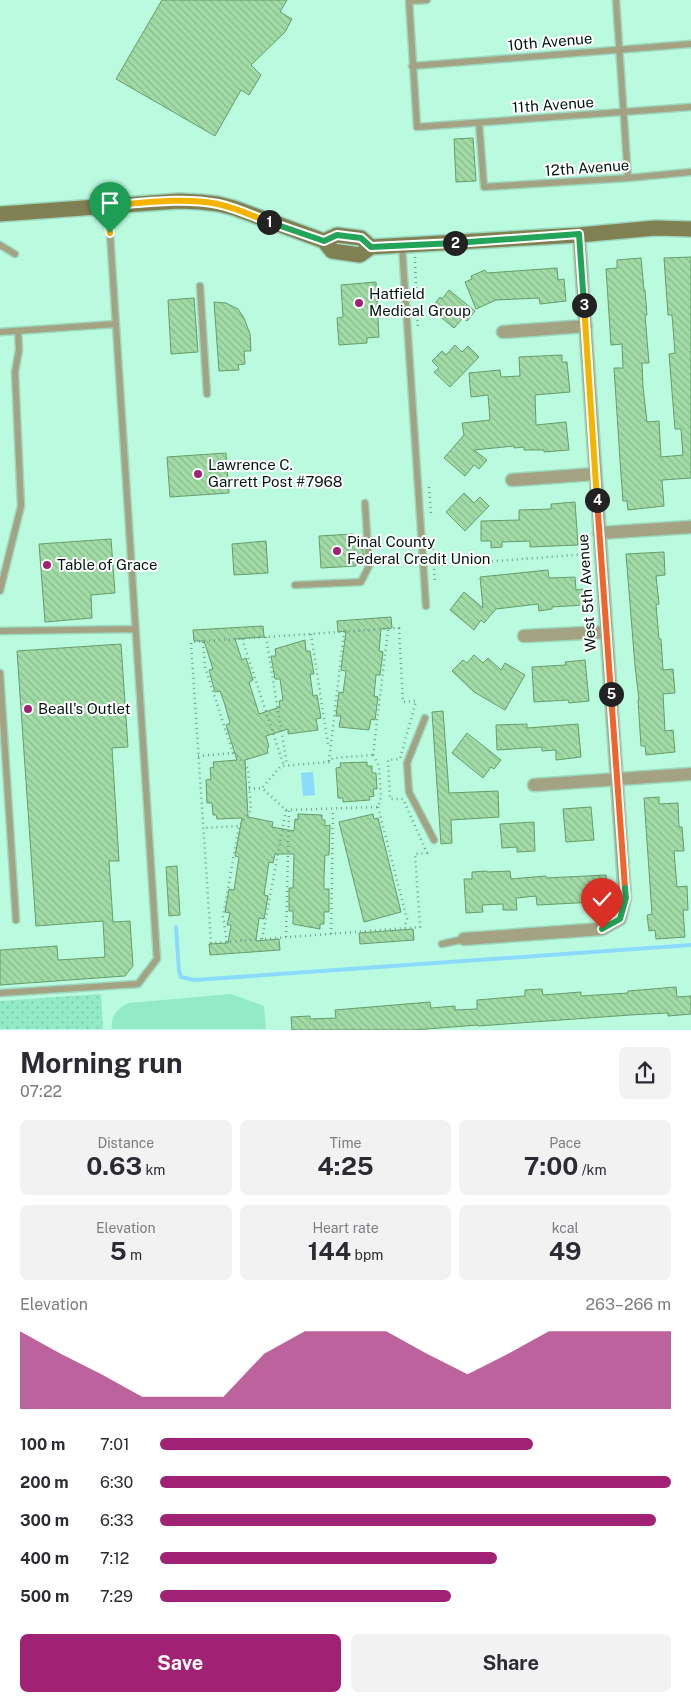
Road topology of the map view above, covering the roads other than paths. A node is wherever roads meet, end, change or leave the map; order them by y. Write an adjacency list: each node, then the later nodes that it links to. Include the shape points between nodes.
1 (427, 0): 3 (lane)
2 (616, 0): 5 (lane)
3 (409, 1): 6 (lane)
4 (691, 44): 5 (lane, 10th Avenue)
5 (619, 50): 6 (lane, 10th Avenue); 8 (lane)
6 (412, 66): 9 (lane, 11th Avenue, via 417,127)
7 (691, 108): 8 (lane, 11th Avenue)
8 (624, 113): 9 (lane, 11th Avenue); 11 (lane)
9 (479, 123): 11 (lane, 12th Avenue, via 484,187)
10 (691, 172): 11 (lane, 12th Avenue)
11 (628, 178)
12 (106, 206): 13 (street); 17 (street, via 179,201 218,204 324,241 332,251 360,254 371,247); 20 (lane)
13 (0, 214)
14 (691, 229): 15 (street, via 655,228)
15 (579, 234): 17 (street); 21 (street, West 5th Avenue)
16 (0, 246): 18 (lane)
17 (402, 246): 33 (lane)
18 (15, 254)
19 (200, 286): 25 (lane)
20 (116, 324): 22 (lane); 34 (lane)
21 (586, 326): 24 (street); 26 (street, West 5th Avenue)
22 (18, 330): 23 (lane); 32 (lane, via 15,372 21,506)
23 (0, 332)
24 (502, 332)
25 (206, 394)
26 (595, 474): 27 (street); 30 (street, West 5th Avenue)
27 (512, 480)
28 (364, 503): 31 (lane, via 369,566 360,582)
29 (691, 527): 30 (street)
30 (599, 534): 36 (street, West 5th Avenue)
31 (295, 585)
32 (0, 590)
33 (426, 606)
34 (136, 629): 35 (lane); 47 (lane, via 157,959 138,984)
35 (0, 631)
36 (606, 632): 37 (street); 41 (street, West 5th Avenue)
37 (524, 636)
38 (0, 673): 44 (lane)
39 (425, 718): 43 (lane, via 407,763 408,783 409,792)
40 (691, 774): 41 (street)
41 (617, 779): 42 (street); 45 (street, West 5th Avenue, via 626,898 620,919 602,929)
42 (534, 785)
43 (434, 840)
44 (16, 920)
45 (464, 939): 46 (lane)
46 (442, 944)
47 (0, 993)

